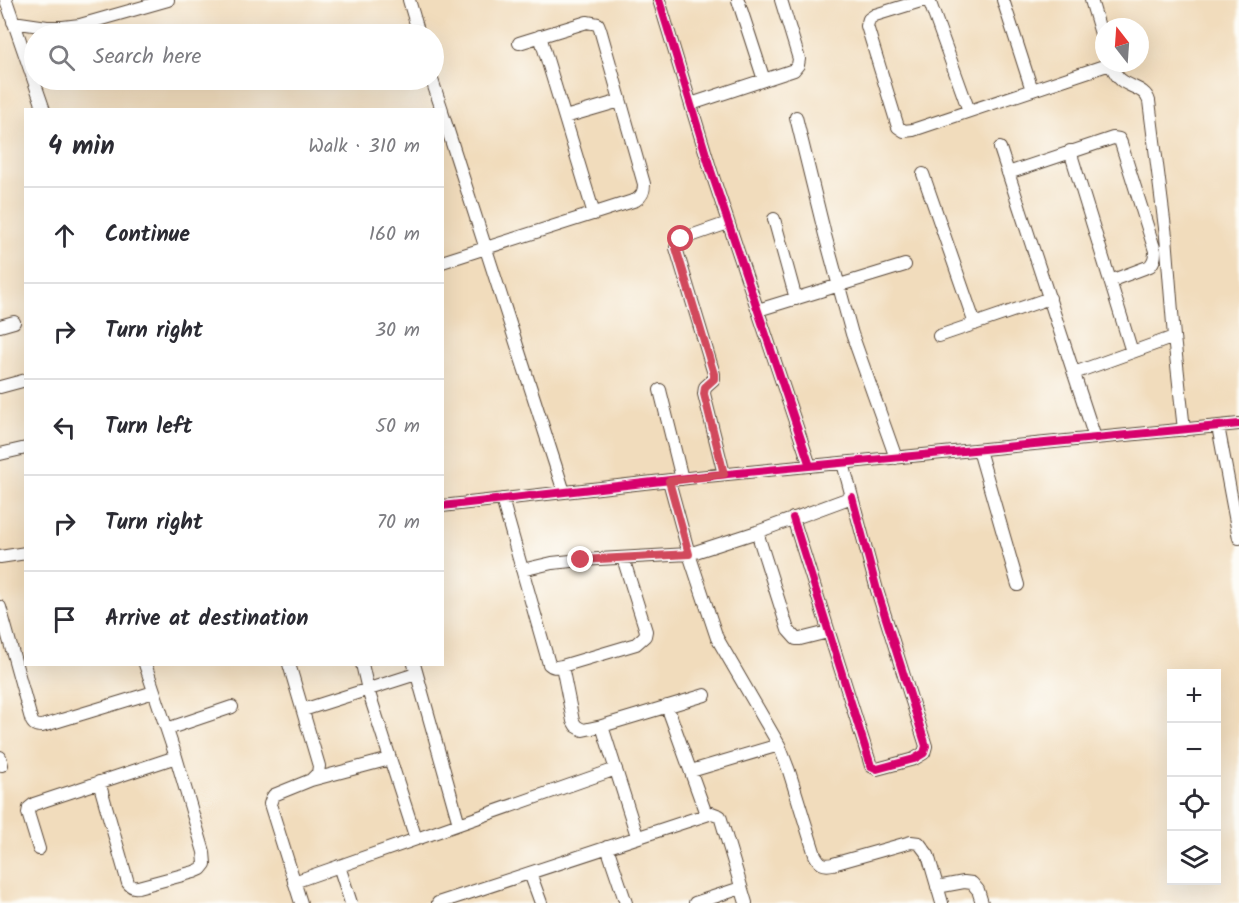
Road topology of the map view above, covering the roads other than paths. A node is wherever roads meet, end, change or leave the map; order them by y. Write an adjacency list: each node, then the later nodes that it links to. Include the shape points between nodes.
1 (6, 0): 12 (street)
2 (168, 0): 14 (street)
3 (409, 0): 15 (street)
4 (738, 0): 21 (street)
5 (781, 0): 21 (street, via 798,65)
6 (924, 0): 29 (street, via 875,15 867,26 898,127 913,130)
7 (929, 0): 29 (street)
8 (1003, 0): 24 (street)
9 (1091, 0): 11 (street)
10 (664, 1): 26 (street)
11 (1096, 18)
12 (13, 22): 13 (street); 18 (street)
13 (26, 24)
14 (79, 24)
15 (416, 24)
16 (540, 36): 17 (street); 25 (street, via 587,22 598,24); 31 (street)
17 (519, 43)
18 (24, 53)
19 (1095, 68): 24 (street)
20 (1114, 72): 52 (street, via 1122,81 1143,91 1149,101)
21 (764, 80): 26 (street)
22 (37, 90): 27 (street)
23 (435, 90): 28 (street)
24 (1032, 90): 29 (street)
25 (620, 101): 31 (street); 37 (street, via 644,191 636,200)
26 (691, 104): 39 (street)
27 (43, 108)
28 (441, 108)
29 (969, 111)
30 (444, 117): 40 (street)
31 (565, 117): 37 (street)
32 (796, 117): 44 (street)
33 (1000, 148): 35 (street)
34 (1070, 151): 35 (street); 43 (street); 43 (street, via 1119,139 1151,240 1155,257 1150,266)
35 (1008, 173): 46 (street)
36 (923, 174): 49 (street)
37 (594, 213): 40 (street)
38 (774, 219): 45 (street)
39 (728, 223): 47 (street); 68 (street, via 681,239 676,248 714,374 704,394)
40 (486, 249): 41 (street); 71 (street)
41 (444, 261)
42 (905, 265): 44 (street)
43 (1110, 281): 53 (street)
44 (839, 286): 45 (street); 65 (street)
45 (796, 298): 47 (street)
46 (1050, 298): 49 (street); 54 (street)
47 (758, 310): 67 (street)
48 (14, 322): 50 (street)
49 (975, 324): 51 (street)
50 (0, 326)
51 (939, 336)
52 (1174, 336): 53 (street); 60 (street)
53 (1132, 352): 54 (street)
54 (1074, 373): 61 (street)
55 (24, 381): 56 (street)
56 (0, 387)
57 (660, 390): 69 (street)
58 (1239, 424): 59 (street)
59 (1218, 426): 60 (street); 77 (street)
60 (1184, 430): 61 (street)
61 (1095, 438): 63 (street)
62 (24, 448): 64 (street)
63 (979, 450): 65 (street); 83 (street)
64 (0, 454)
65 (896, 458): 66 (street)
66 (843, 463): 67 (street); 72 (street)
67 (810, 466): 68 (street)
68 (724, 474): 69 (street)
69 (682, 479): 70 (street)
70 (669, 481): 71 (street); 79 (street)
71 (564, 492): 73 (street)
72 (852, 497): 75 (street); 85 (street, via 926,746 922,755 877,769 871,766)
73 (502, 499): 74 (street); 82 (street)
74 (444, 506)
75 (793, 518): 76 (street); 85 (street)
76 (757, 532): 79 (street); 85 (street, via 788,630 796,639)
77 (1239, 538)
78 (24, 554): 80 (street)
79 (689, 554): 81 (street); 100 (street, via 717,638)
80 (0, 557)
81 (623, 558): 82 (street, via 567,561); 90 (street, via 645,636 636,644)
82 (522, 570): 90 (street, via 549,664)
83 (1018, 585)
84 (0, 607): 86 (street)
85 (828, 632)
86 (20, 661): 93 (street, via 31,719 36,726)
87 (147, 666): 93 (street)
88 (291, 666): 97 (street)
89 (362, 666): 92 (street)
90 (562, 666): 98 (street, via 576,726 583,730)
91 (415, 669): 92 (street); 108 (street)
92 (368, 690): 97 (street); 102 (street)
93 (154, 692): 99 (street)
94 (705, 695): 95 (street)
95 (667, 706): 98 (street); 104 (street)
96 (232, 707): 99 (street)
97 (303, 710): 105 (street, via 319,766)
98 (602, 726): 103 (street)
99 (167, 729): 101 (street)
100 (780, 745): 104 (street); 116 (street, via 815,855 822,864 919,843 928,855)
101 (176, 757): 106 (street); 106 (street, via 206,860 194,872 130,886)
102 (390, 759): 105 (street); 110 (street)
103 (616, 769): 108 (street); 109 (street)
104 (691, 771): 107 (street)
105 (311, 780): 115 (street, via 274,795 270,801)
106 (99, 782): 112 (street, via 29,808)
107 (706, 814): 109 (street); 117 (street, via 720,816)
108 (459, 824): 110 (street)
109 (637, 836): 111 (street)
110 (416, 840): 113 (street)
111 (607, 847): 114 (street); 123 (street)
112 (39, 849)
113 (339, 866): 115 (street); 120 (street)
114 (530, 873): 118 (street); 122 (street)
115 (294, 882): 119 (street)
116 (937, 887): 126 (street); 127 (street, via 972,883)
117 (741, 888): 124 (street); 125 (street)
118 (461, 900): 121 (street)
119 (301, 903)
120 (351, 903)
121 (438, 903)
122 (541, 903)
123 (626, 903)
124 (695, 903)
125 (746, 903)
126 (942, 903)
127 (982, 903)

